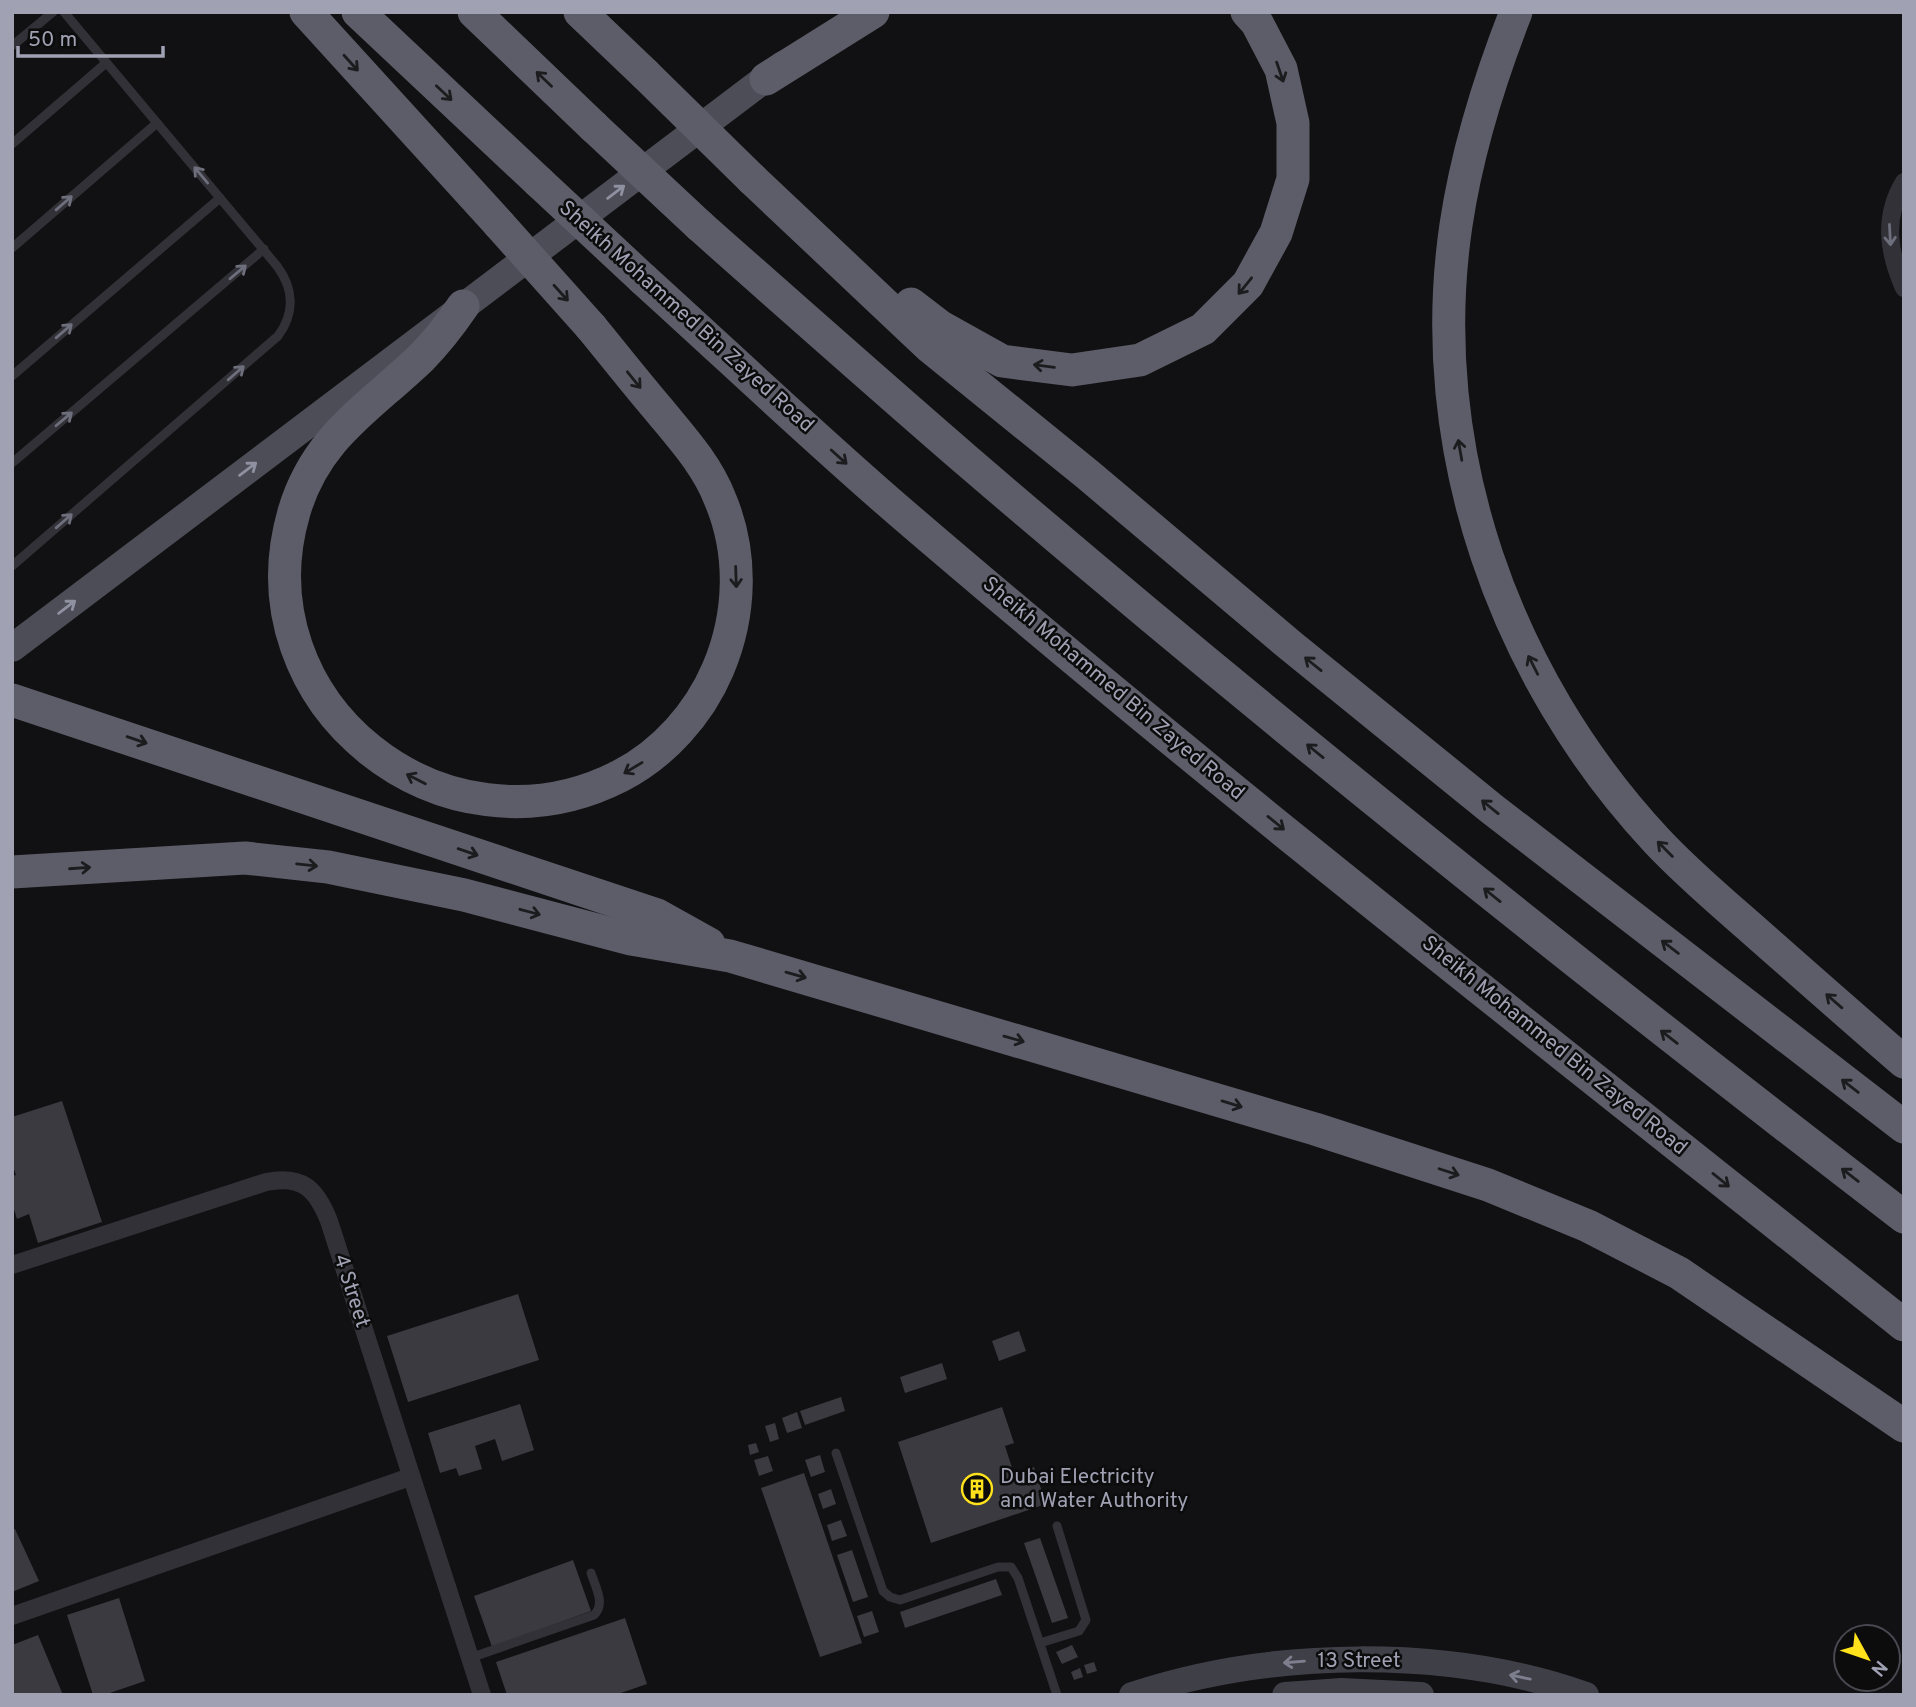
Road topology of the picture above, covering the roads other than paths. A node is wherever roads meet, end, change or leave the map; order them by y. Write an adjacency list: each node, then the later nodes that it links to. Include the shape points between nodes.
1 (52, 12): 12 (lane)
2 (64, 12): 13 (lane)
3 (306, 12): 24 (highway, one-way to 24, bridge, via 591,327 687,444 720,497 730,527 736,589 734,620 714,680 660,750 636,768 568,796 531,801 458,795 391,766 362,744 318,692 303,664 286,603 287,540 307,479 323,452 343,427 443,335)
4 (358, 12): 36 (highway, Sheikh Mohammed Bin Zayed Road, one-way to 36, bridge, via 897,510 1384,911)
5 (474, 12): 34 (highway, one-way to 5, bridge, via 1649,1021 1211,666 964,458 700,226)
6 (580, 12): 20 (highway, bridge)
7 (851, 12): 14 (main road)
8 (873, 12): 14 (highway)
9 (1247, 12): 20 (highway, one-way to 20, via 1280,69 1293,123 1293,179 1276,233 1248,284 1203,329 1140,360 1072,370 1002,361 941,327 814,222)
10 (1516, 12): 16 (highway)
11 (1537, 12): 16 (highway, via 1497,102)
12 (12, 46)
13 (106, 62): 15 (lane); 17 (lane)
14 (766, 79): 24 (main road, one-way to 14)
15 (158, 123): 19 (lane, one-way to 15); 21 (lane, one-way to 15)
16 (1474, 139): 32 (highway, one-way to 16, via 1657,841 1580,745 1520,641 1478,531 1453,403 1451,271)
17 (12, 144)
18 (1904, 182): 23 (street, one-way to 23, via 1892,206 1889,236)
19 (220, 198): 22 (lane); 25 (lane, one-way to 19)
20 (775, 204): 33 (highway, one-way to 20, via 1395,731 930,346)
21 (12, 248)
22 (264, 249): 26 (lane, one-way to 22); 27 (lane, one-way to 22, via 278,336 289,317 291,295 284,275)
23 (1904, 288)
24 (463, 306): 28 (main road, one-way to 24)
25 (12, 376)
26 (12, 463)
27 (12, 566)
28 (12, 648)
29 (12, 700): 31 (highway, one-way to 31, via 657,915)
30 (12, 872): 31 (highway, one-way to 31, via 245,858 328,867 464,895 631,939)
31 (730, 956): 37 (highway, one-way to 37, via 1252,1110 1488,1185 1588,1226 1679,1273)
32 (1904, 1062)
33 (1904, 1127)
34 (1904, 1217)
35 (12, 1265): 39 (street, 4 Street, via 266,1182 285,1178 300,1182 314,1192 329,1221)
36 (1904, 1325)
37 (1904, 1426)
38 (836, 1453): 43 (lane, via 883,1591 900,1600 998,1567 1011,1567)
39 (410, 1477): 42 (street); 44 (street, 4 Street)
40 (1057, 1527): 43 (lane, via 1086,1620 1079,1632)
41 (591, 1573): 44 (lane, via 601,1604 594,1615)
42 (12, 1616)
43 (1040, 1643): 46 (lane)
44 (470, 1658): 45 (street, 4 Street)
45 (482, 1695)
46 (1057, 1695)
47 (1132, 1695): 50 (street, 13 Street, one-way to 47, via 1480,1669 1384,1660 1318,1661 1238,1670)
48 (1285, 1695): 49 (street, 13 Street, via 1342,1691)
49 (1420, 1695)
50 (1586, 1695)

